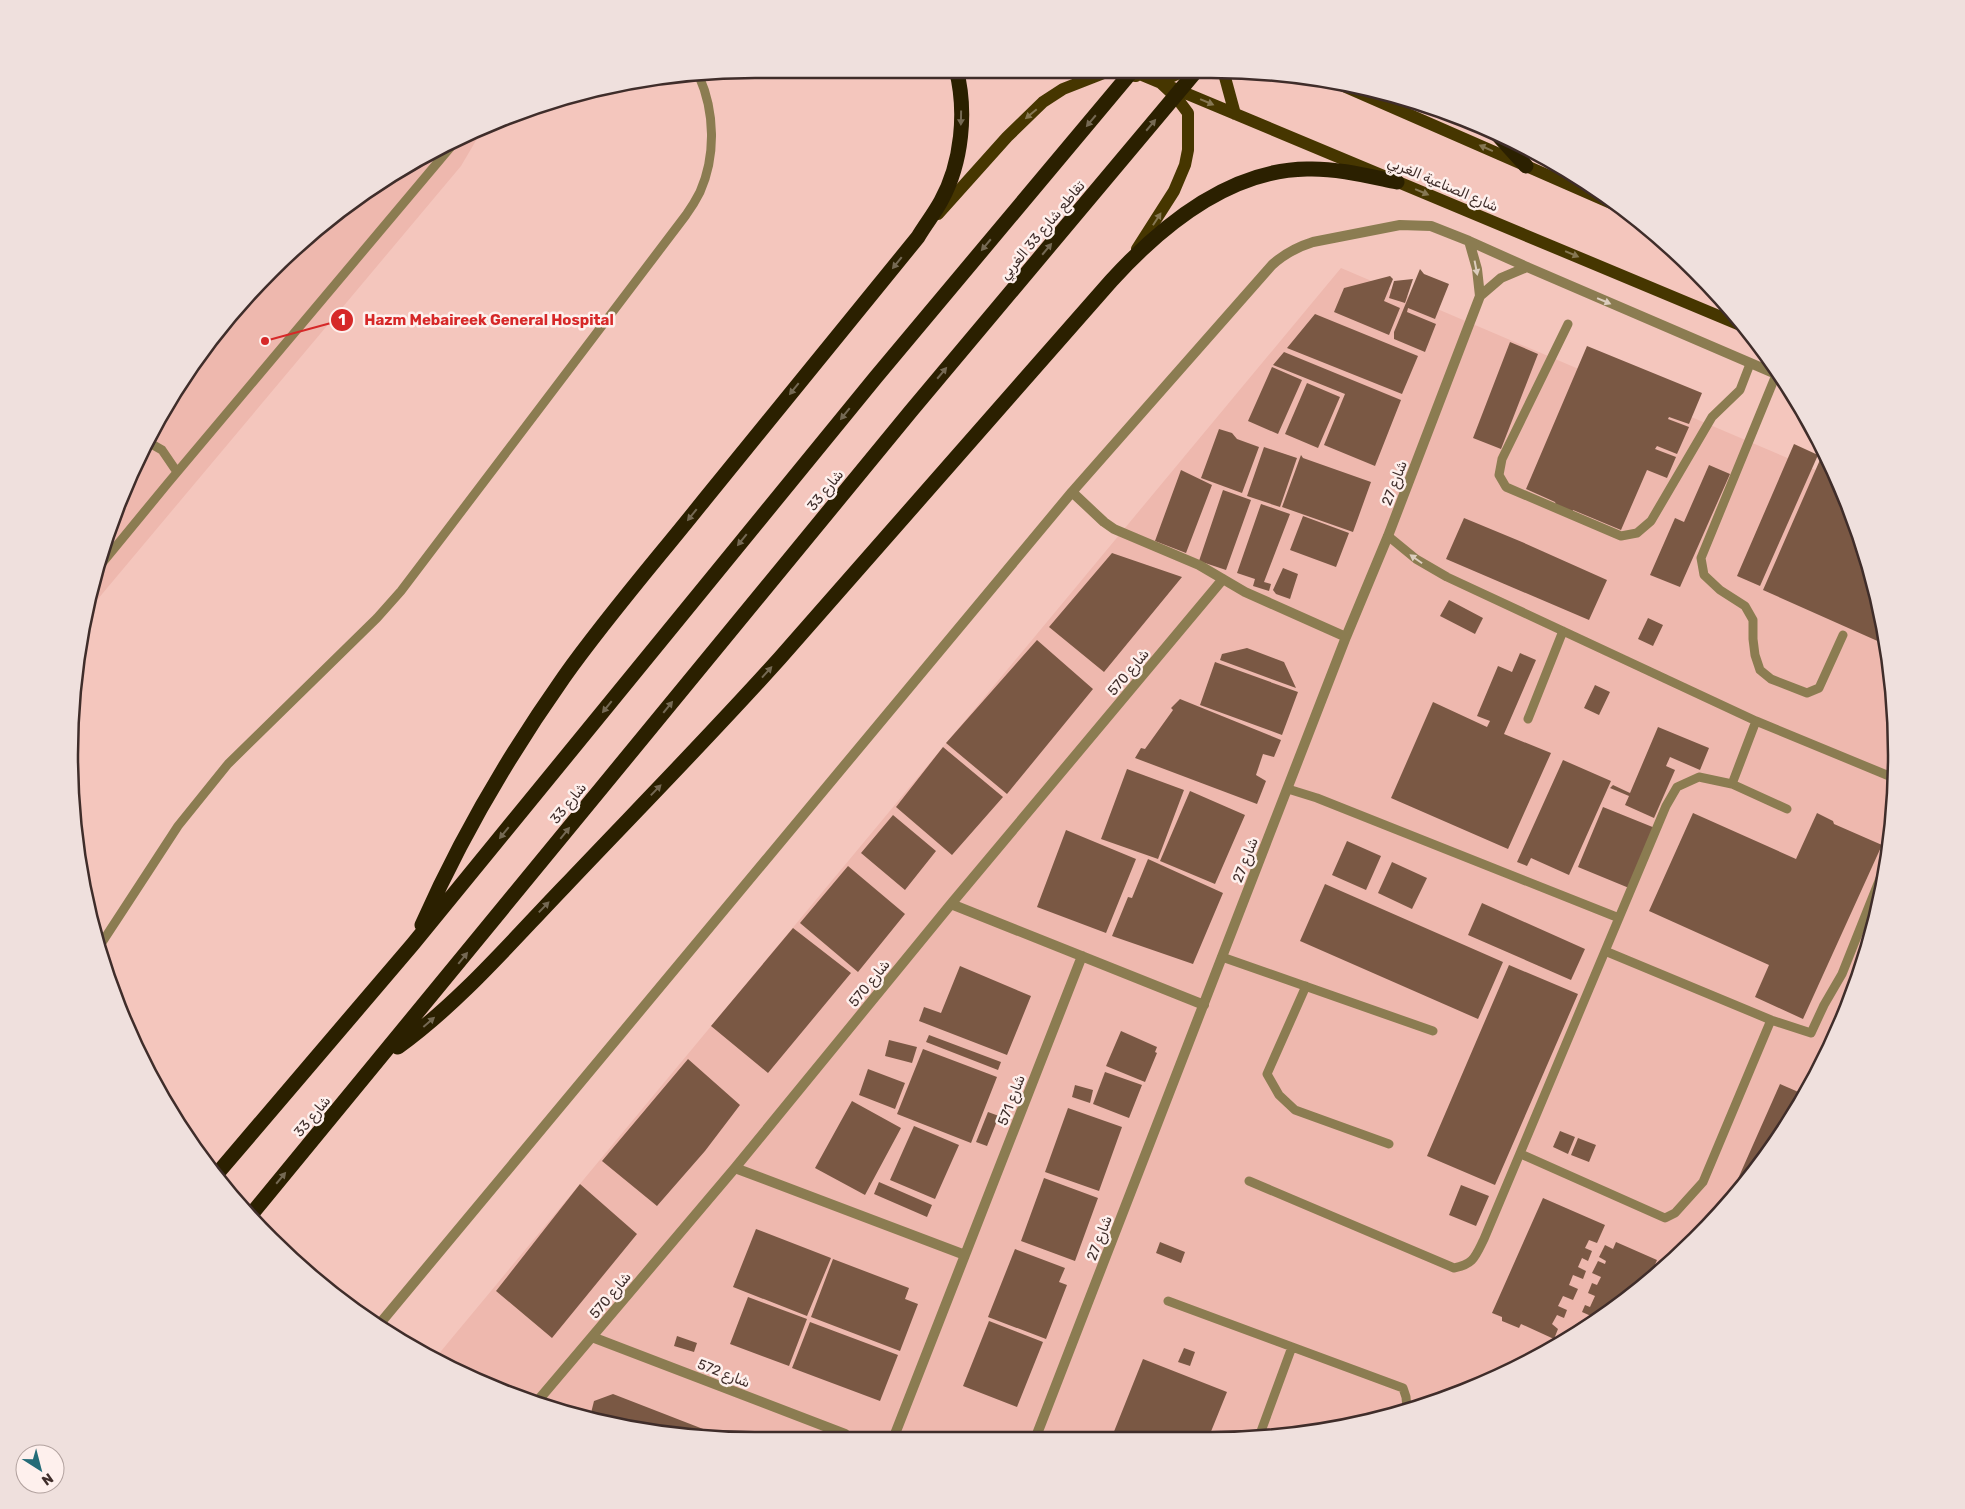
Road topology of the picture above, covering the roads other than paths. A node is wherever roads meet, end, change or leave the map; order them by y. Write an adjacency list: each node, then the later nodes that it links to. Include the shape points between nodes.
1 (957, 78): 16 (highway, one-way to 16, via 961,117 956,160 941,201)
2 (1091, 78): 16 (main road, one-way to 16, via 1063,89 1043,102 1007,137)
3 (1125, 78): 46 (highway, one-way to 46, via 876,377)
4 (1161, 78): 18 (main road, one-way to 4, via 1174,190 1188,150 1188,113)
5 (1163, 78): 10 (main road, شارع الصناعية الغربي, one-way to 10)
6 (1190, 78): 26 (highway, تقاطع شارع 33 الغربي, one-way to 6)
7 (1225, 78): 10 (main road)
8 (700, 80): 45 (lane, via 710,110 712,138 700,192 686,216 401,591 228,764 178,826)
9 (1368, 97): 13 (main road, one-way to 9)
10 (1235, 114): 14 (main road, شارع الصناعية الغربي)
11 (1508, 146): 13 (highway)
12 (447, 151): 28 (lane)
13 (1526, 166): 15 (main road)
14 (1398, 182): 18 (highway, via 1328,169 1263,175 1214,196 1174,222); 21 (main road, شارع الصناعية الغربي, one-way to 21)
15 (1589, 194)
16 (918, 237): 46 (highway, one-way to 46, via 626,596 566,675 483,803)
17 (1469, 241): 19 (street); 20 (street, شارع 27, one-way to 20); 29 (street, via 1431,226 1410,224 1313,242 1290,252 1272,265)
18 (1130, 259): 54 (highway, one-way to 18, via 476,979 726,717)
19 (1527, 268): 20 (street, شارع 27, via 1501,278); 23 (street, one-way to 23)
20 (1480, 296): 30 (street, شارع 27)
21 (1730, 321)
22 (1568, 324): 23 (lane, via 1502,459 1499,475 1506,487 1621,536 1637,533 1651,521 1712,418 1740,390)
23 (1750, 364): 24 (street)
24 (1768, 371)
25 (1777, 384): 34 (lane, via 1701,558 1704,575 1745,606 1753,620 1754,647 1760,670 1771,679 1807,693 1819,688)
26 (911, 411): 54 (highway, شارع 33, one-way to 26)
27 (153, 445): 28 (lane, via 162,450)
28 (176, 472): 31 (lane)
29 (1072, 492): 32 (street, via 1114,529 1199,565); 63 (street)
30 (1388, 536): 33 (lane, one-way to 30, via 1447,577 1416,559); 35 (street, شارع 27)
31 (107, 556)
32 (1223, 579): 35 (street); 43 (street, شارع 570)
33 (1563, 631): 36 (lane); 37 (lane)
34 (1843, 635)
35 (1346, 637): 40 (street, شارع 27)
36 (1528, 719)
37 (1756, 721): 38 (lane); 39 (lane)
38 (1887, 775)
39 (1732, 784): 41 (lane); 44 (lane, via 1699,777 1678,787 1666,806)
40 (1288, 789): 44 (lane); 49 (street, شارع 27)
41 (1787, 809)
42 (1870, 903): 52 (lane, via 1842,974 1811,1033)
43 (951, 904): 48 (street); 57 (street, شارع 570)
44 (1619, 918): 47 (lane)
45 (104, 940)
46 (413, 944): 58 (highway)
47 (1605, 951): 52 (lane); 56 (lane)
48 (1082, 956): 51 (street); 61 (street, شارع 571)
49 (1222, 957): 50 (lane); 51 (street, شارع 27)
50 (1306, 986): 53 (lane); 55 (lane, via 1267,1074 1279,1095 1295,1110)
51 (1204, 1005): 71 (street, شارع 27)
52 (1772, 1020): 56 (lane, via 1703,1182 1676,1213 1665,1218)
53 (1433, 1031)
54 (377, 1063): 60 (highway, شارع 33, one-way to 54)
55 (1389, 1144)
56 (1521, 1154): 59 (lane, via 1475,1256 1467,1266 1454,1268)
57 (735, 1168): 61 (street); 64 (street, شارع 570)
58 (220, 1170)
59 (1249, 1181)
60 (255, 1210)
61 (965, 1255): 70 (street, شارع 571)
62 (1168, 1301): 65 (lane)
63 (383, 1320)
64 (592, 1337): 66 (street, شارع 570); 69 (street, شارع 572)
65 (1292, 1347): 67 (lane, via 1403,1388); 68 (lane)
66 (541, 1397)
67 (1406, 1402)
68 (1262, 1429)
69 (840, 1432)
70 (896, 1432)
71 (1038, 1432)

